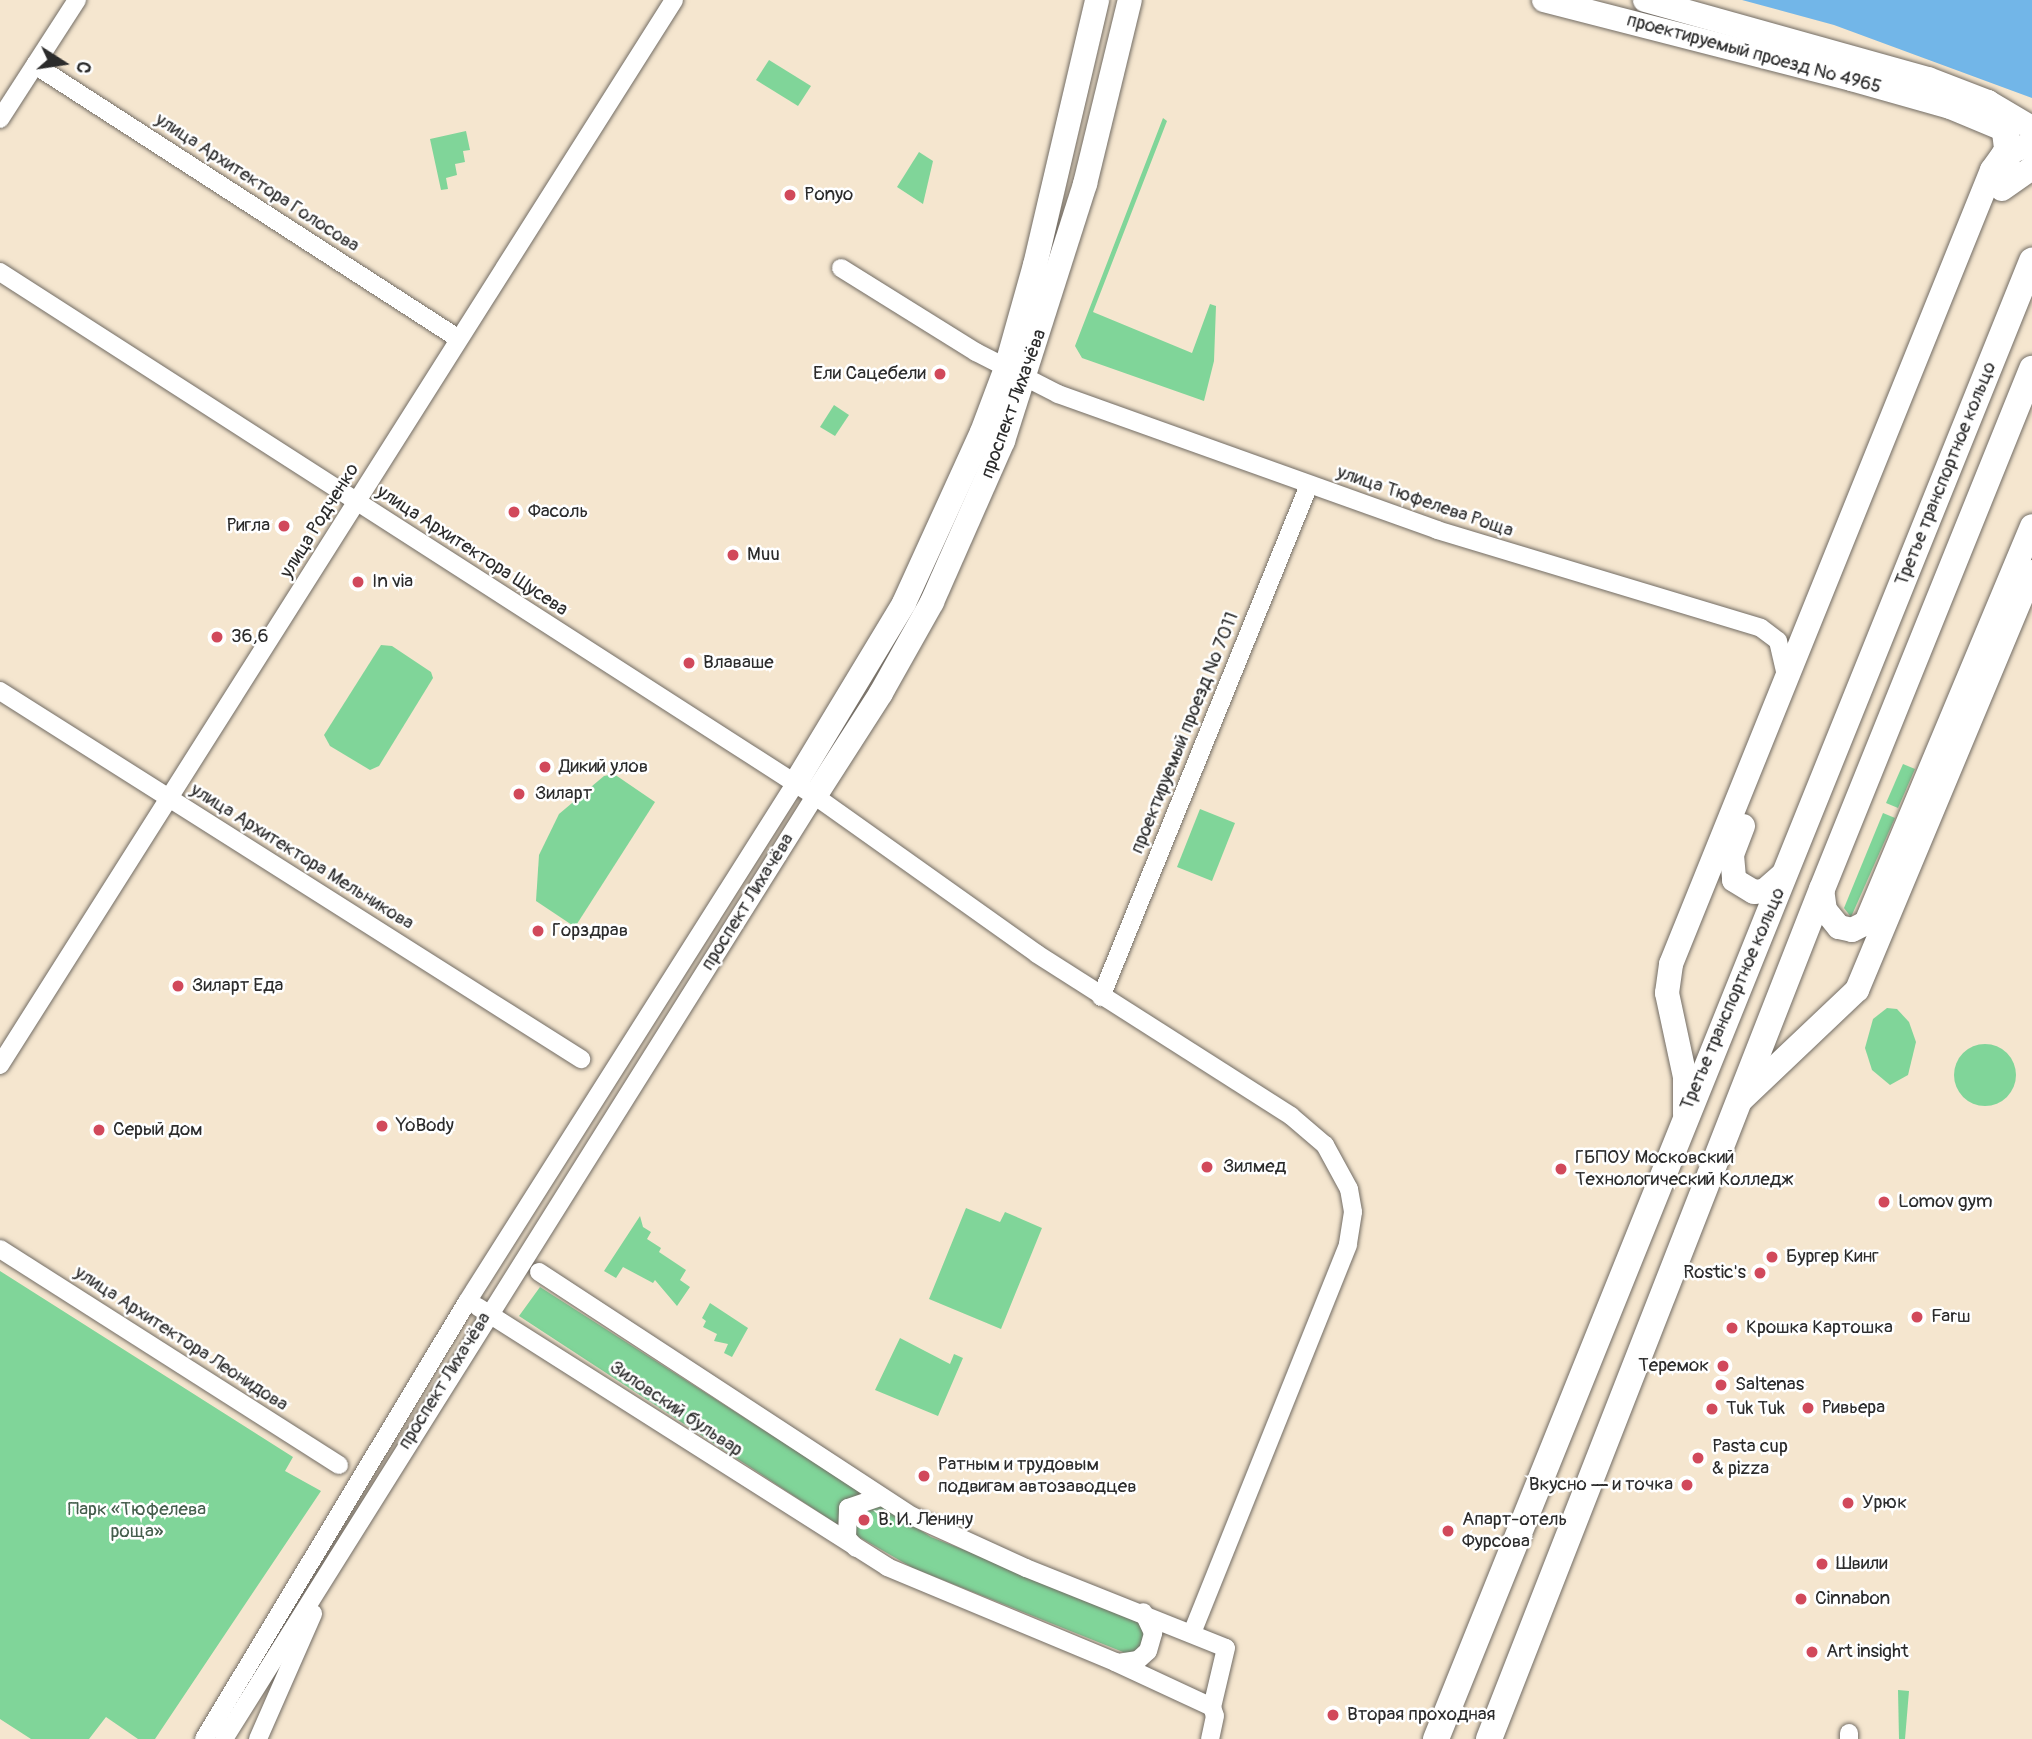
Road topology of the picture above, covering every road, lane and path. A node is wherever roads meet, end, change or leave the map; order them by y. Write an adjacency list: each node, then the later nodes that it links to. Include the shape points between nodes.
1 (77, 0): 7 (street)
2 (674, 0): 22 (street, улица Родченко)
3 (1097, 0): 20 (main road, проспект Лихачёва, via 1035,265)
4 (1130, 0): 20 (main road, проспект Лихачёва, via 1086,184)
5 (1544, 0): 9 (main road, проектируемый проезд № 4965, via 1765,55)
6 (1645, 0): 8 (main road, проектируемый проезд № 4965, via 1856,55)
7 (35, 65): 10 (street); 18 (street, улица Архитектора Голосова)
8 (1988, 102): 11 (main road); 12 (main road, проектируемый проезд № 4965)
9 (1962, 111): 11 (main road, проектируемый проезд № 4965); 14 (main road, via 1984,140)
10 (0, 119)
11 (2002, 128): 12 (main road)
12 (2027, 142): 14 (main road)
13 (2032, 168): 14 (main road)
14 (1997, 180): 25 (main road); 29 (main road, via 1732,855 1734,880 1754,892 1772,888)
15 (2032, 261): 29 (main road, Третье транспортное кольцо)
16 (841, 268): 20 (street, улица Тюфелева Роща)
17 (0, 272): 22 (street, улица Архитектора Щусева)
18 (456, 337)
19 (2032, 369): 30 (main road, Третье транспортное кольцо)
20 (1016, 373): 21 (street, улица Тюфелева Роща, via 1058,394); 27 (main road, проспект Лихачёва, via 976,507 932,602 881,693)
21 (1309, 485): 25 (street, улица Тюфелева Роща, via 1501,551 1760,628 1779,641); 31 (street, проектируемый проезд № 7011)
22 (357, 502): 27 (street, улица Архитектора Щусева); 28 (street, улица Родченко)
23 (2032, 526): 30 (main road, via 1866,923 1852,930 1839,927 1825,910)
24 (2032, 572): 34 (main road, via 1857,990)
25 (1786, 677): 35 (main road, via 1671,964 1667,993 1685,1077)
26 (0, 691): 28 (street, улица Архитектора Мельникова)
27 (805, 790): 31 (street, улица Архитектора Щусева); 38 (street, проспект Лихачёва); 39 (street, проспект Лихачёва)
28 (169, 798): 32 (street, улица Архитектора Мельникова); 33 (street, улица Родченко)
29 (1786, 873): 35 (main road, Третье транспортное кольцо)
30 (1822, 889): 34 (main road, Третье транспортное кольцо)
31 (1101, 997): 45 (street, улица Архитектора Щусева, via 1310,1131 1334,1157 1353,1212 1338,1276)
32 (581, 1059)
33 (0, 1065)
34 (1741, 1100): 53 (main road, Третье транспортное кольцо)
35 (1685, 1114): 52 (main road, Третье транспортное кольцо)
36 (0, 1249): 40 (street, улица Архитектора Леонидова)
37 (540, 1272): 41 (street, Зиловский бульвар)
38 (467, 1302): 39 (street, Зиловский бульвар); 48 (street, проспект Лихачёва)
39 (488, 1312): 42 (street, Зиловский бульвар); 49 (street, проспект Лихачёва)
40 (339, 1465)
41 (880, 1497): 42 (street, via 848,1508 846,1538); 44 (street, Зиловский бульвар, via 958,1539)
42 (861, 1553): 46 (street, Зиловский бульвар)
43 (324, 1589): 50 (street)
44 (1143, 1612): 45 (street, Зиловский бульвар); 46 (street, via 1153,1633 1148,1651 1138,1660)
45 (1192, 1633): 47 (street, Зиловский бульвар, via 1226,1648)
46 (1118, 1663): 47 (street, Зиловский бульвар)
47 (1214, 1712): 51 (street)
48 (204, 1739)
49 (224, 1739)
50 (258, 1739)
51 (1210, 1739)
52 (1436, 1739)
53 (1489, 1739)

